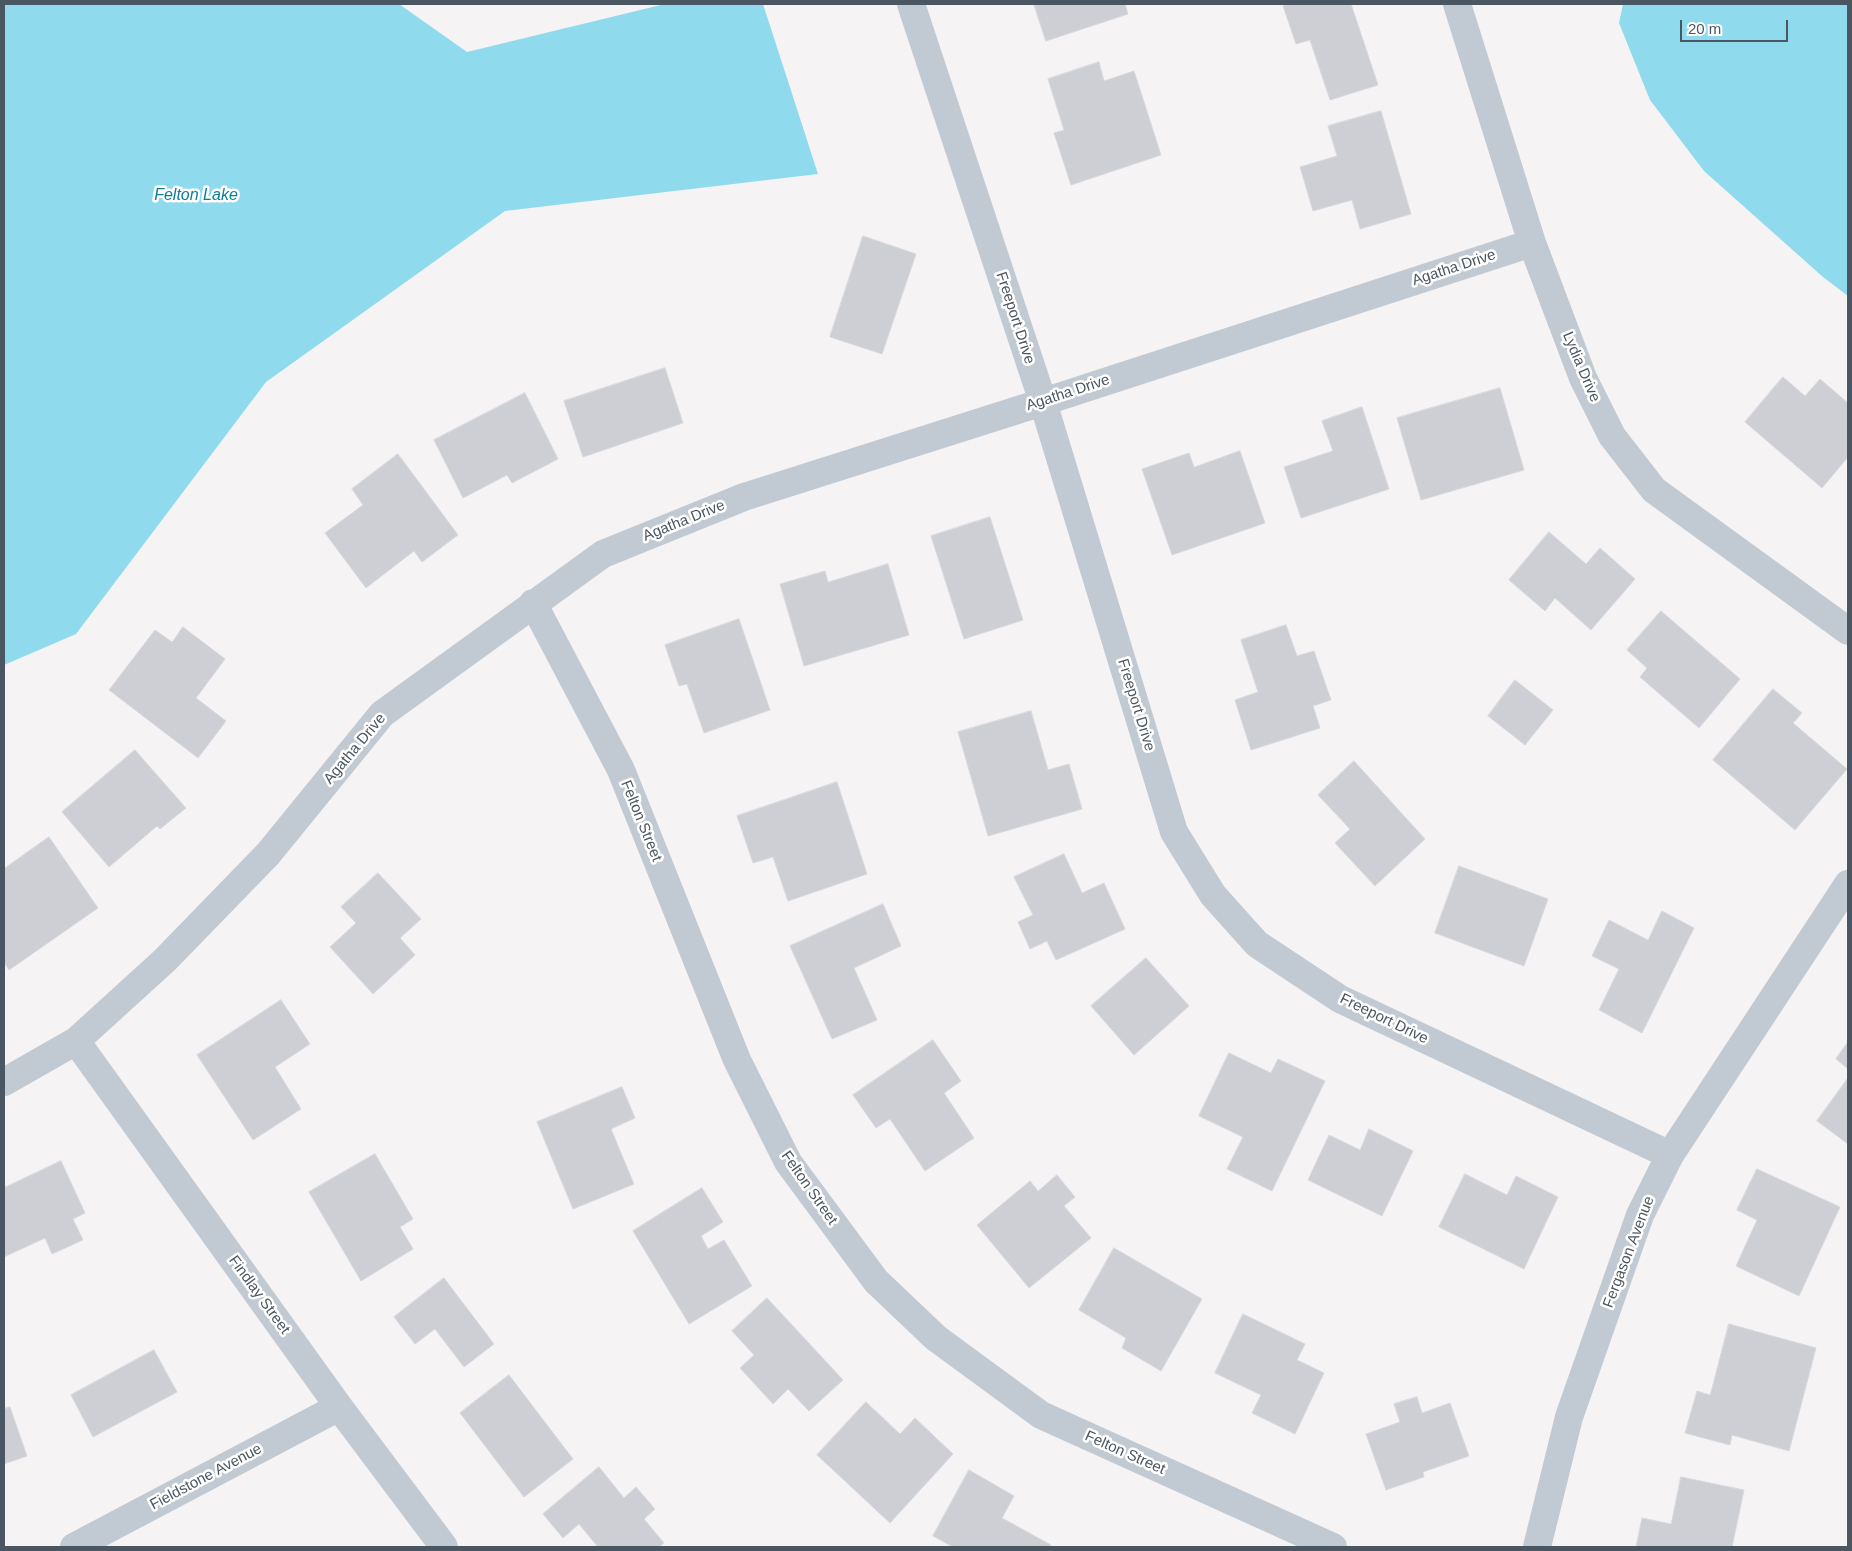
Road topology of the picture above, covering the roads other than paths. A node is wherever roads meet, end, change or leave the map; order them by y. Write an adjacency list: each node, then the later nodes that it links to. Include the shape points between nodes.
1 (911, 4): 4 (street, Freeport Drive)
2 (1457, 4): 3 (street, Lydia Drive)
3 (1532, 243): 4 (street, Agatha Drive); 6 (street, Lydia Drive, via 1583,378 1612,436 1654,490)
4 (1043, 402): 5 (street, Agatha Drive, via 744,496 602,554); 10 (street, Freeport Drive, via 1174,832 1213,895 1258,944 1340,999)
5 (533, 603): 8 (street, Agatha Drive, via 382,714 268,854 166,960); 14 (street, Felton Street, via 621,770 737,1060 788,1162 876,1281 936,1338 1041,1414)
6 (1848, 631)
7 (1848, 884): 10 (street, Fergason Avenue)
8 (76, 1041): 9 (street, Agatha Drive); 11 (street, Findlay Street)
9 (4, 1082)
10 (1670, 1155): 15 (street, Fergason Avenue, via 1640,1215 1569,1417)
11 (339, 1407): 12 (street, Fieldstone Avenue); 13 (street, Findlay Street)
12 (74, 1547)
13 (444, 1547)
14 (1333, 1547)
15 (1537, 1547)

